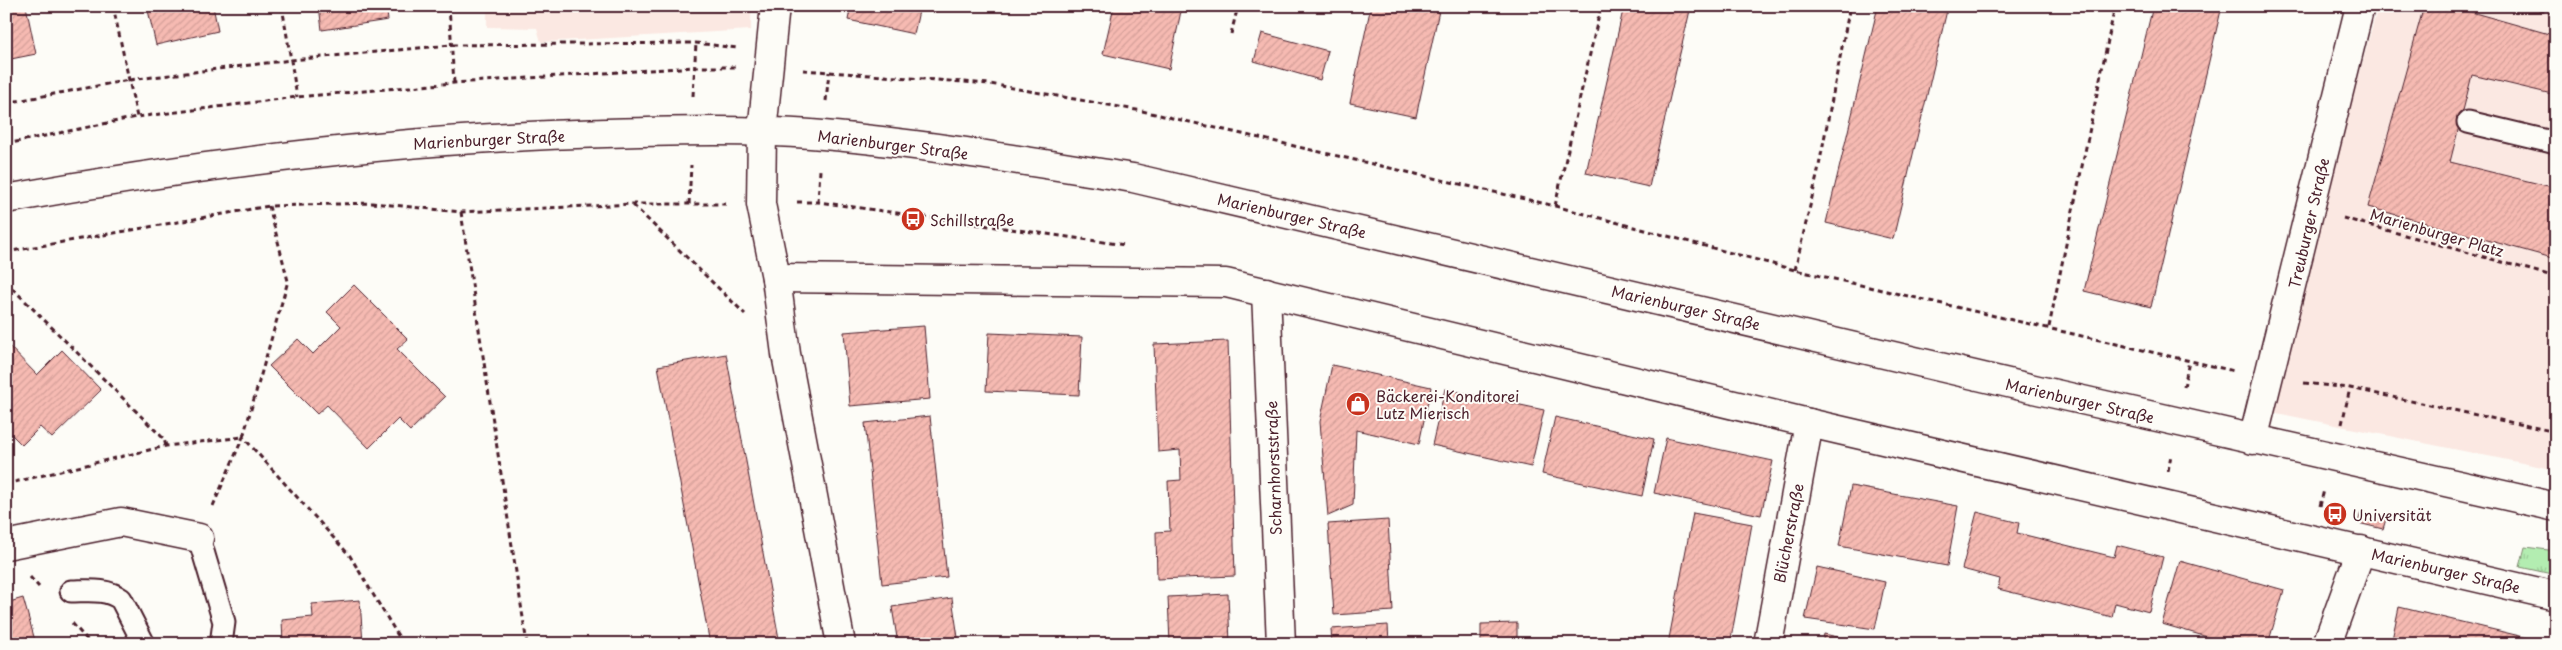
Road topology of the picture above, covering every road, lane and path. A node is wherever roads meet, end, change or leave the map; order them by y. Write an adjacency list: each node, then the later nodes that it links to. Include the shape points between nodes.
1 (113, 6): 18 (path)
2 (282, 6): 15 (path)
3 (450, 6): 14 (path)
4 (775, 6): 16 (street)
5 (1238, 6): 12 (path)
6 (1601, 6): 31 (path)
7 (1850, 6): 36 (path)
8 (2115, 6): 41 (path)
9 (2360, 6): 32 (street, Treuburger Straße)
10 (2522, 6): 11 (path)
11 (2556, 14)
12 (1231, 34)
13 (696, 43): 14 (path); 16 (path); 17 (path)
14 (451, 45): 15 (path); 19 (path)
15 (291, 60): 18 (path); 20 (path)
16 (769, 60): 17 (path); 24 (street); 31 (path, via 1009,87 1142,111)
17 (695, 67): 19 (path)
18 (129, 80): 21 (path); 22 (path)
19 (454, 83): 20 (path)
20 (297, 97): 22 (path)
21 (6, 103)
22 (137, 117): 26 (path)
23 (2468, 122): 25 (lane)
24 (762, 132): 27 (street, Marienburger Straße, via 509,135 327,150 126,178); 29 (street); 47 (street, Marienburger Straße, via 822,135 982,154 1133,178)
25 (2556, 143)
26 (6, 144)
27 (6, 200)
28 (633, 204): 29 (path); 33 (path); 42 (path)
29 (761, 204): 34 (path, via 818,202); 38 (street)
30 (269, 206): 33 (path, via 372,203); 35 (path); 46 (path, via 288,280)
31 (1555, 206): 36 (path)
32 (2311, 209): 37 (path, Marienburger Platz); 43 (street, Treuburger Straße)
33 (461, 212): 59 (path)
34 (1133, 247)
35 (6, 252)
36 (1795, 270): 41 (path)
37 (2556, 277)
38 (776, 278): 40 (street, Marienburger Straße, via 1226,283); 42 (street)
39 (6, 282): 48 (path, via 164,439)
40 (1266, 292): 44 (street, Marienburger Straße); 61 (street, Scharnhorststraße)
41 (2049, 327): 43 (path)
42 (786, 354): 60 (street)
43 (2270, 380): 45 (path, via 2350,388); 47 (street, Treuburger Straße)
44 (1809, 423): 53 (street, Marienburger Straße); 62 (street, Blücherstraße)
45 (2556, 432)
46 (243, 437): 48 (path); 51 (path); 58 (path, via 350,556)
47 (2253, 440): 50 (street, Marienburger Straße)
48 (166, 446): 49 (path)
49 (6, 484)
50 (2556, 507)
51 (199, 538): 52 (street, via 121,522); 57 (lane, via 224,622)
52 (6, 545)
53 (2362, 550): 55 (street, Marienburger Straße); 63 (street)
54 (71, 591): 56 (lane, via 102,590 115,594)
55 (2556, 596)
56 (144, 644)
57 (221, 644)
58 (403, 644)
59 (527, 644)
60 (841, 644)
61 (1281, 644)
62 (1768, 644)
63 (2327, 644)

